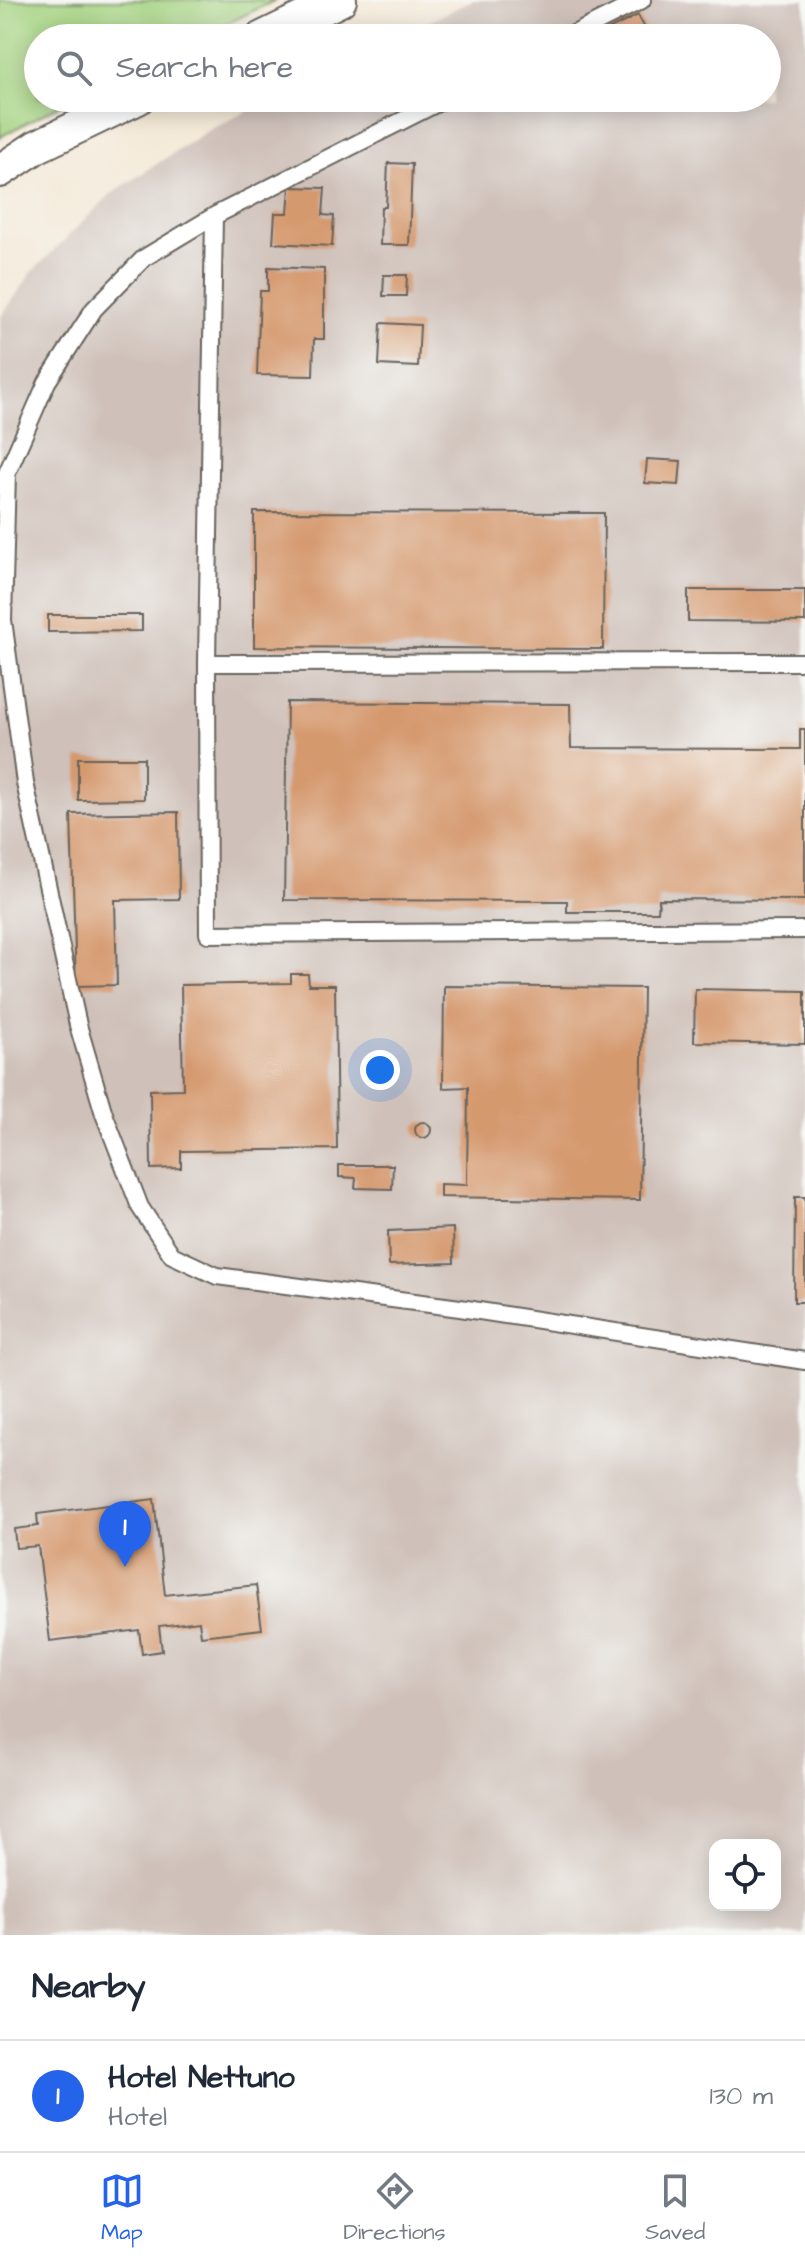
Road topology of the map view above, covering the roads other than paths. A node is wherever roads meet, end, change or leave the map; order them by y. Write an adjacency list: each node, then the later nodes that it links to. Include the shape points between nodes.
1 (340, 0): 3 (street)
2 (642, 0): 4 (lane)
3 (291, 24)
4 (594, 24)
5 (109, 112): 7 (street)
6 (419, 112): 8 (lane)
7 (0, 171)
8 (214, 216): 10 (lane); 12 (lane, via 144,258 94,309 47,382 7,473 3,620 25,783 78,1025 104,1114 140,1207 172,1255 217,1276)
9 (805, 662): 10 (lane)
10 (207, 663): 11 (lane, via 208,934)
11 (805, 930)
12 (805, 1361)

